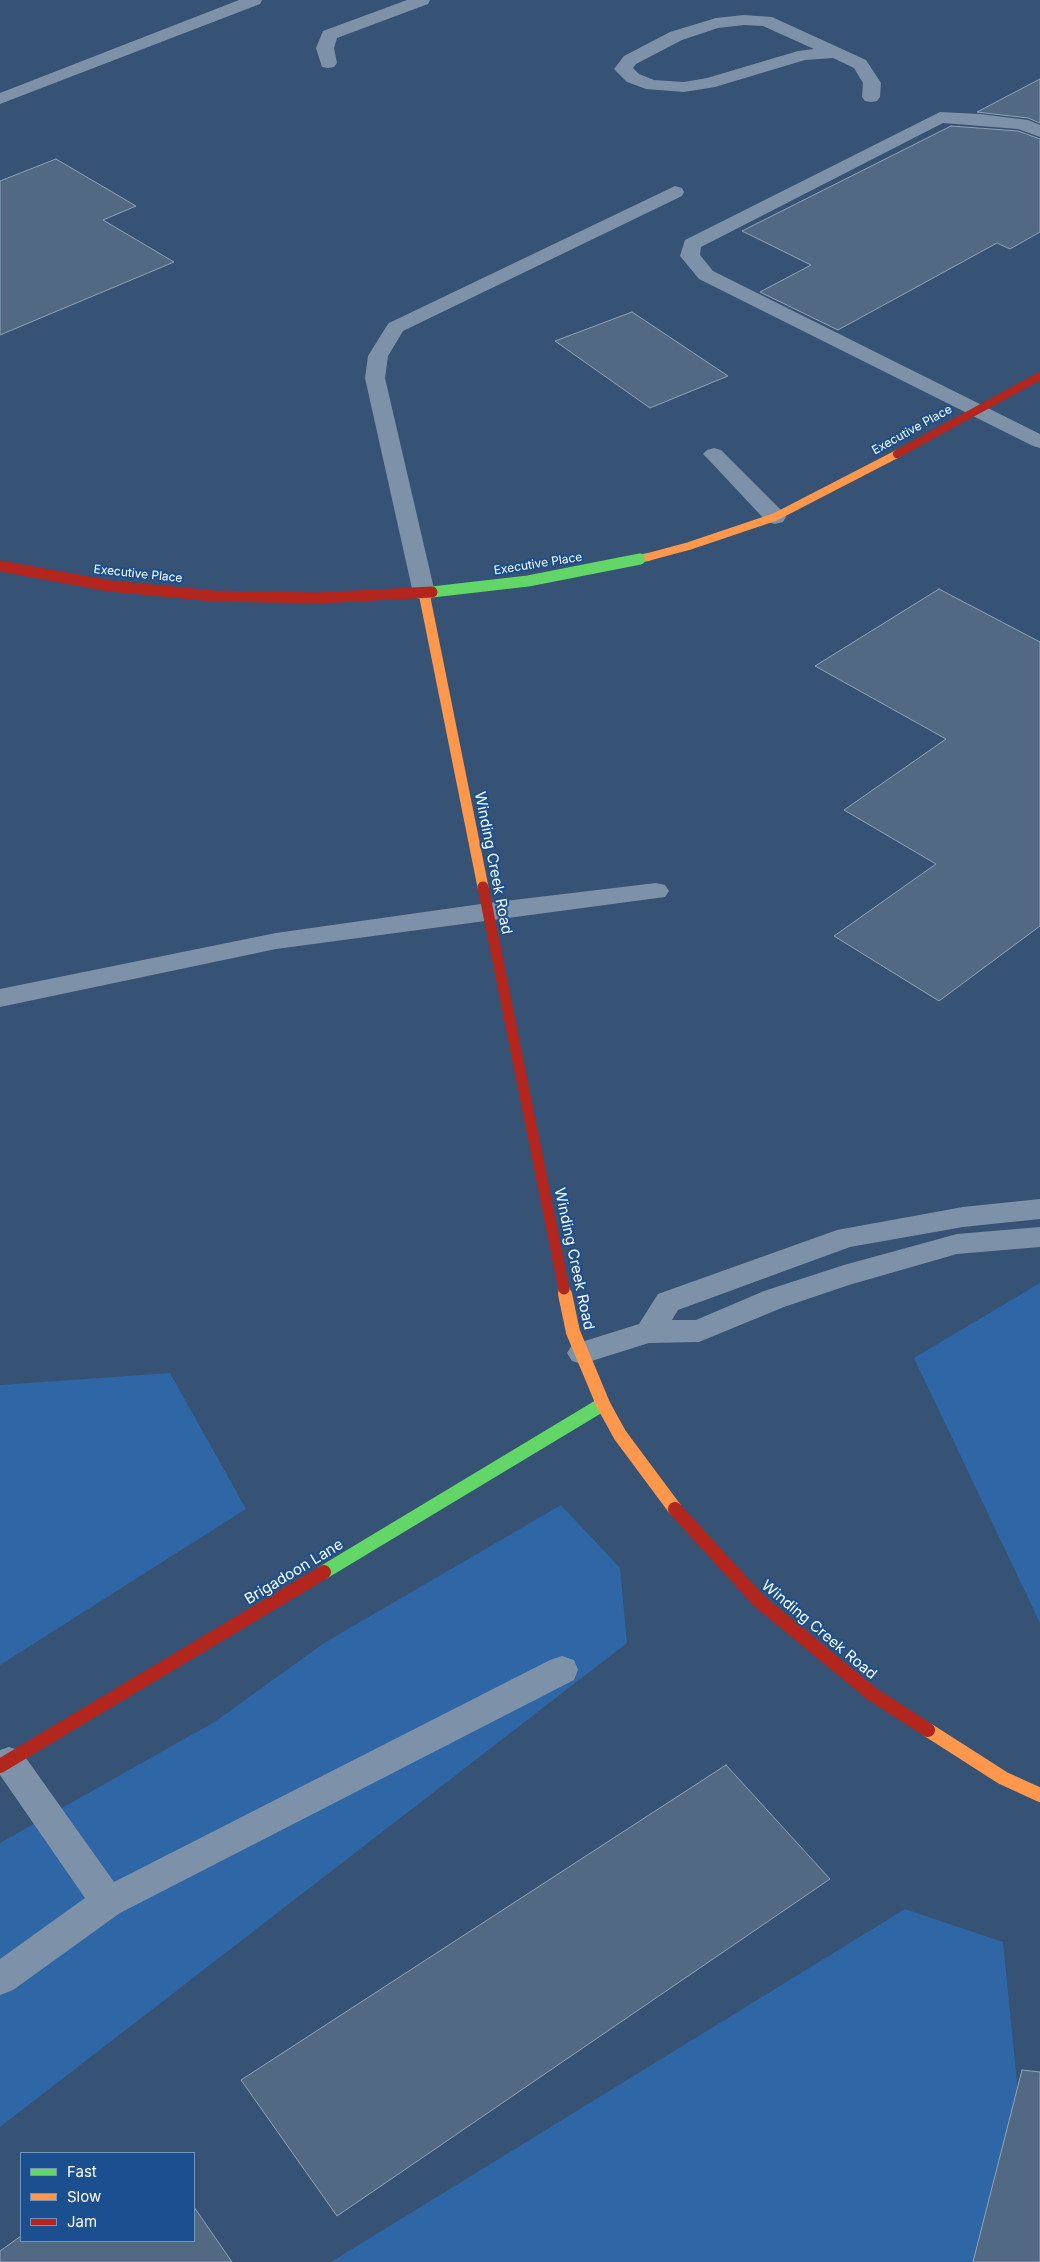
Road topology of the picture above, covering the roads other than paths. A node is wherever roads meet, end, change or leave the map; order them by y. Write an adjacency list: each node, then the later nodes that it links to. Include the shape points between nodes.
1 (254, 0): 6 (lane)
2 (422, 0): 4 (lane, via 329,35 325,48)
3 (835, 53): 3 (lane, via 766,21 744,20 716,23 676,36 630,60 623,69 633,78 652,85 684,88 804,55); 5 (lane, via 860,64 872,83)
4 (328, 63)
5 (871, 96)
6 (0, 99)
7 (1040, 132): 10 (lane, via 1022,124 940,117 692,244 690,256 706,276)
8 (675, 192): 15 (lane, via 396,327 378,356 375,378)
9 (1040, 376): 10 (street, Executive Place)
10 (976, 410): 11 (lane); 13 (street, Executive Place, via 880,464)
11 (1040, 442)
12 (714, 454): 13 (lane)
13 (775, 517): 15 (street, Executive Place, via 689,546 627,562 528,581)
14 (0, 566): 15 (street, Executive Place, via 110,586 213,596 318,598)
15 (424, 593): 17 (street, Winding Creek Road)
16 (656, 891): 17 (lane)
17 (488, 911): 18 (lane, via 276,941); 22 (street, Winding Creek Road, via 573,1332)
18 (0, 998)
19 (1040, 1209): 21 (lane, via 963,1217 847,1237 668,1302)
20 (1040, 1237): 21 (lane, via 957,1244 774,1299 699,1331)
21 (649, 1332): 22 (lane)
22 (582, 1353): 23 (street, Winding Creek Road)
23 (603, 1404): 25 (street, Brigadoon Lane); 26 (street, Winding Creek Road, via 620,1435 669,1502 759,1601 872,1694 1003,1778)
24 (562, 1670): 27 (lane)
25 (4, 1764): 27 (lane)
26 (1040, 1795)
27 (108, 1902): 28 (lane)
28 (0, 1979)

